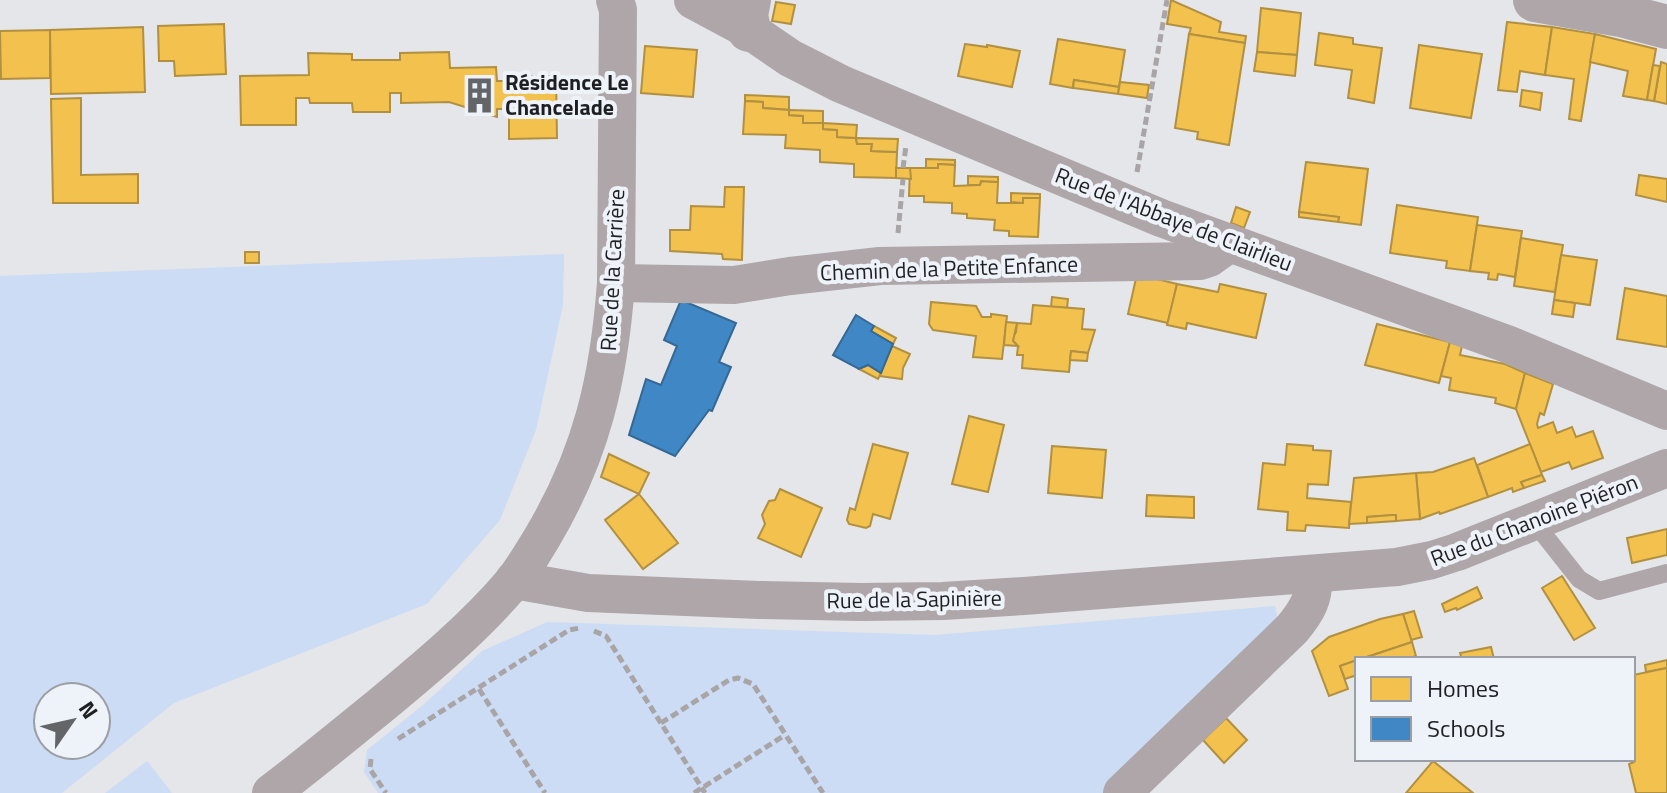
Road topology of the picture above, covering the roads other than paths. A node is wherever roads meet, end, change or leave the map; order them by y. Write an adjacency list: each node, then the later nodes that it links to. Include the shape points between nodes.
1 (615, 0): 7 (street, Rue de la Carrière)
2 (693, 0): 4 (street, Rue de l'Abbaye de Clairlieu)
3 (1535, 0): 5 (street)
4 (749, 15): 6 (street, Rue de l'Abbaye de Clairlieu, via 790,58 841,84)
5 (1667, 27)
6 (1230, 243): 7 (street, Chemin de la Petite Enfance, via 1200,261 896,266 734,285); 8 (street, Rue de l'Abbaye de Clairlieu, via 1507,344)
7 (616, 283): 13 (street, Rue de la Carrière, via 607,372 583,455 555,515)
8 (1667, 411)
9 (1667, 468): 10 (street, Rue du Chanoine Piéron)
10 (1534, 522): 11 (lane, via 1579,579 1599,591); 12 (street, Rue du Chanoine Piéron, via 1432,560)
11 (1667, 573)
12 (1313, 574): 13 (street, Rue de la Sapinière, via 1024,596 861,602 588,593); 16 (street, via 1315,591 1292,629)
13 (514, 580): 14 (street, Rue de la Carrière)
14 (312, 780): 15 (street, Rue de la Carrière)
15 (271, 793)
16 (1122, 793)

